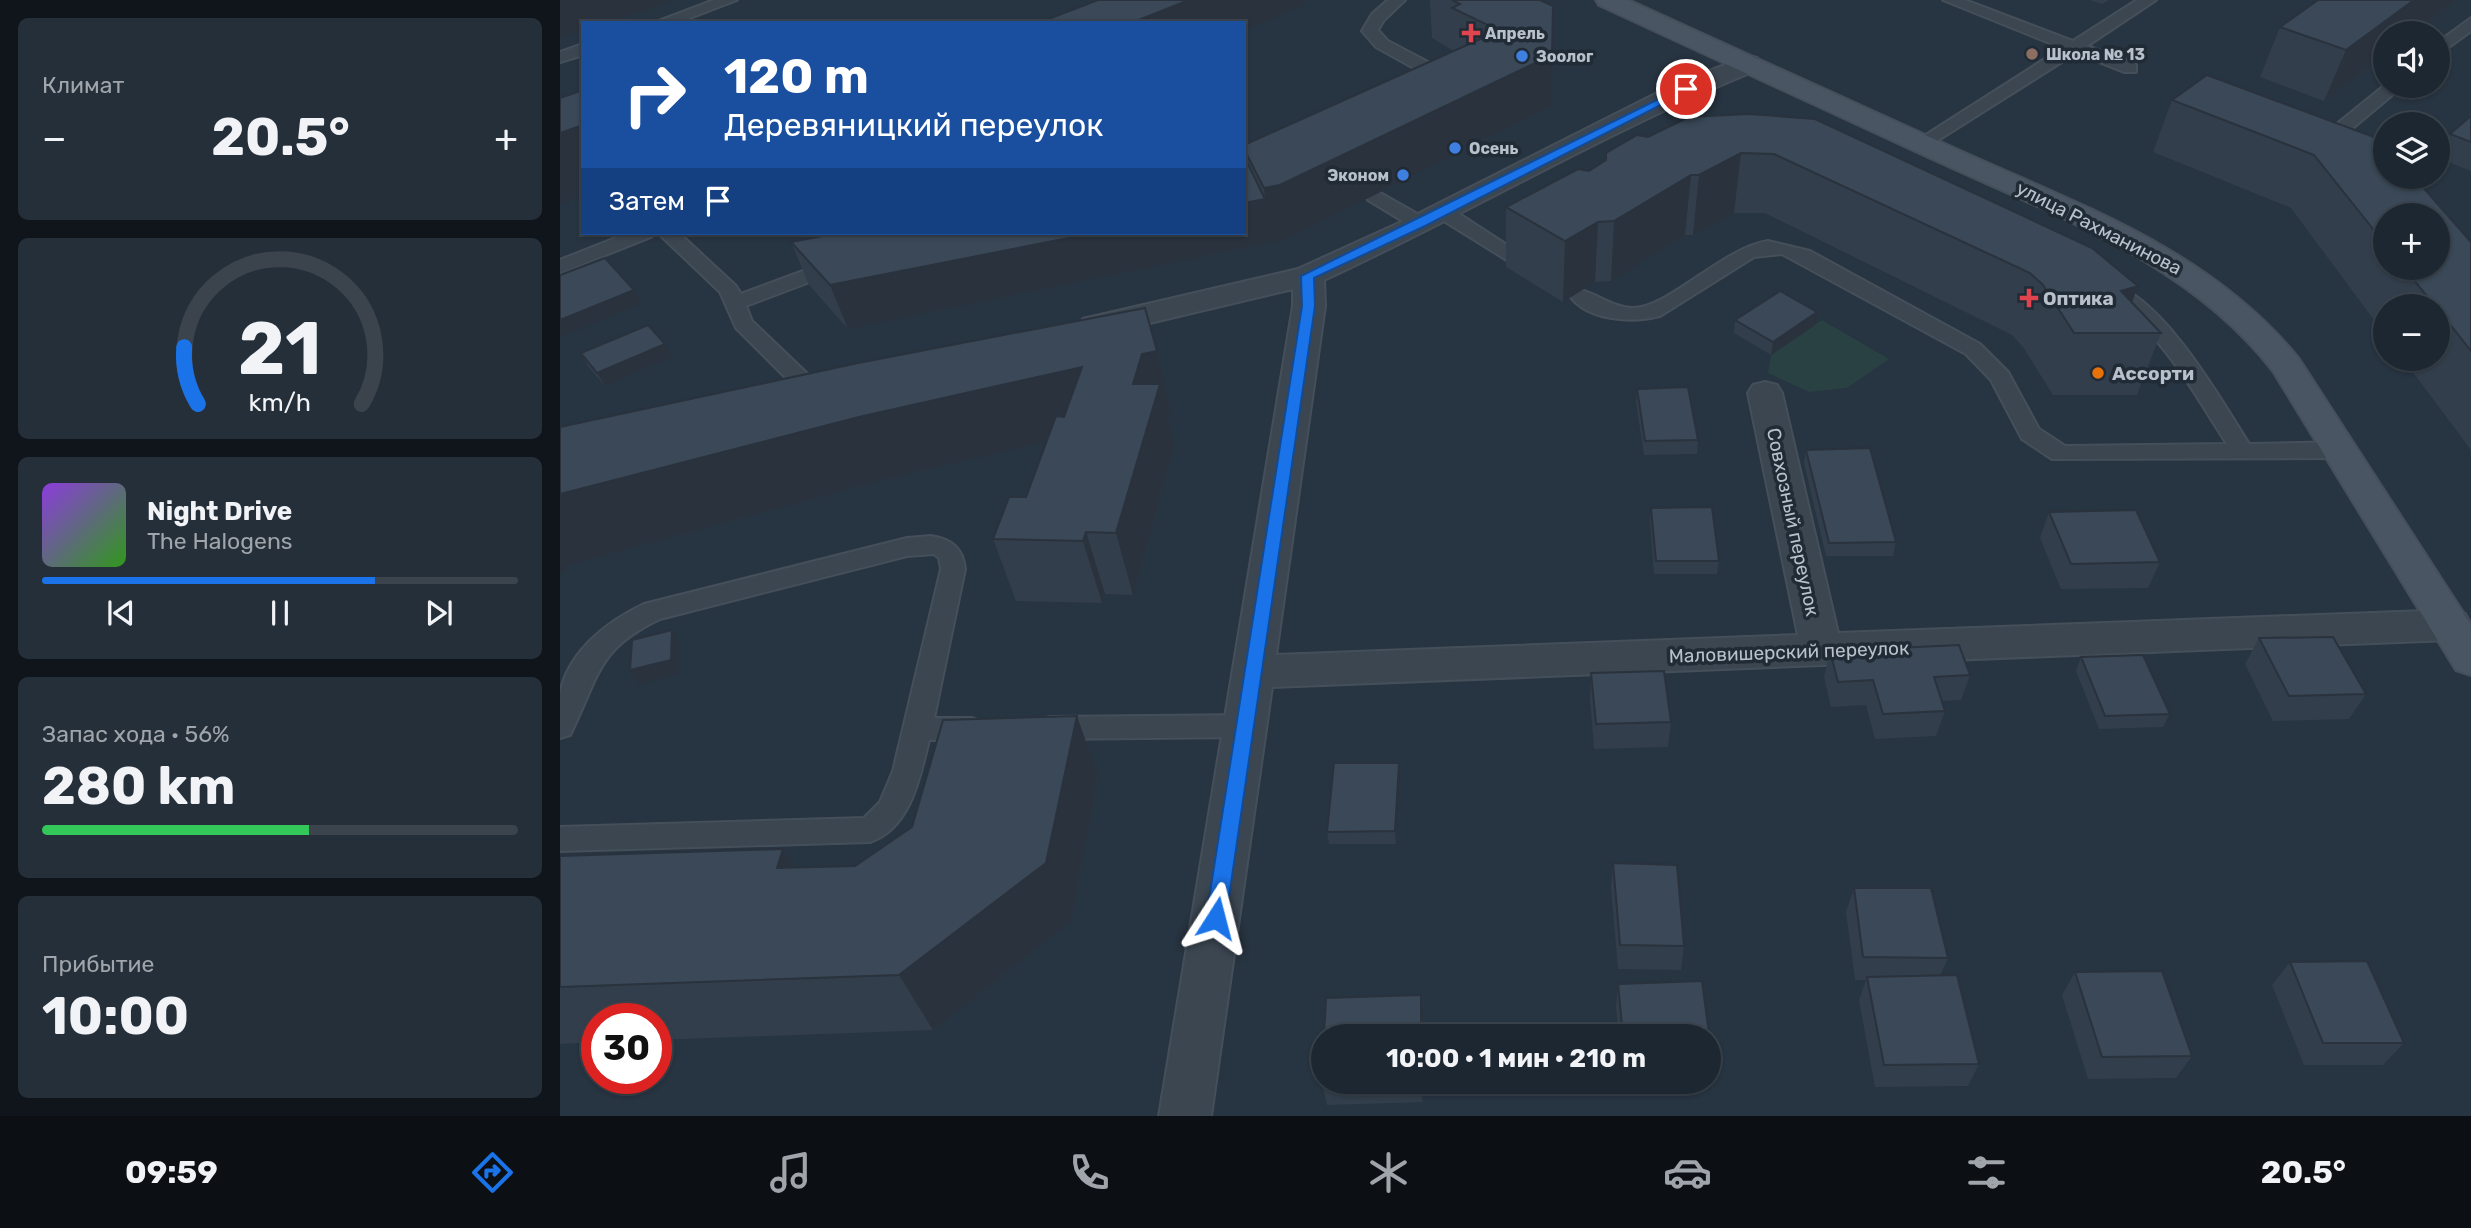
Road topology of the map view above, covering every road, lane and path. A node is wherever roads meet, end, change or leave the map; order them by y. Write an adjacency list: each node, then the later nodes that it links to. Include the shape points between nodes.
1 (729, 0): 6 (lane)
2 (1397, 0): 14 (lane, via 1370,31 1381,44 1437,74 1436,82)
3 (1608, 0): 12 (street, улица Рахманинова)
4 (1951, 0): 9 (lane)
5 (2148, 0): 9 (lane)
6 (667, 21)
7 (2471, 23): 8 (lane)
8 (2450, 40)
9 (2073, 46): 13 (lane); 16 (lane)
10 (581, 50): 11 (lane)
11 (560, 57)
12 (1748, 64): 16 (street, улица Рахманинова); 19 (street, via 1686,89)
13 (2130, 68)
14 (1416, 94)
15 (2378, 98): 17 (lane, via 2318,142)
16 (1924, 144): 33 (street, улица Рахманинова, via 2130,239 2203,282 2271,344)
17 (2348, 154)
18 (1374, 196): 19 (lane)
19 (1432, 218): 22 (lane); 25 (street)
20 (639, 235): 24 (lane)
21 (670, 235): 28 (lane, via 729,290)
22 (1520, 260)
23 (853, 261): 28 (lane)
24 (560, 267)
25 (1308, 276): 29 (street); 37 (street, via 1308,306)
26 (2092, 280): 34 (lane, via 2131,302 2170,340)
27 (1580, 296): 34 (lane, via 1615,312 1643,315 1746,253 1782,247 1973,349 2000,377 2031,434 2048,448 2073,456)
28 (735, 303): 30 (lane, via 743,324)
29 (1059, 334)
30 (824, 386): 32 (street)
31 (1765, 393): 36 (street, Совхозный переулок)
32 (770, 398)
33 (2342, 450): 34 (lane); 35 (street, улица Рахманинова)
34 (2243, 452)
35 (2461, 642): 36 (street, Маловишерский переулок)
36 (1822, 651): 37 (street, Маловишерский переулок)
37 (1253, 672): 38 (street)
38 (1245, 726): 40 (lane); 42 (street)
39 (560, 727): 40 (lane, via 585,663 611,633 630,620 907,547 938,545 954,559 953,569)
40 (918, 729): 41 (lane, via 897,803 881,824 870,830)
41 (560, 839)
42 (1185, 1116)

